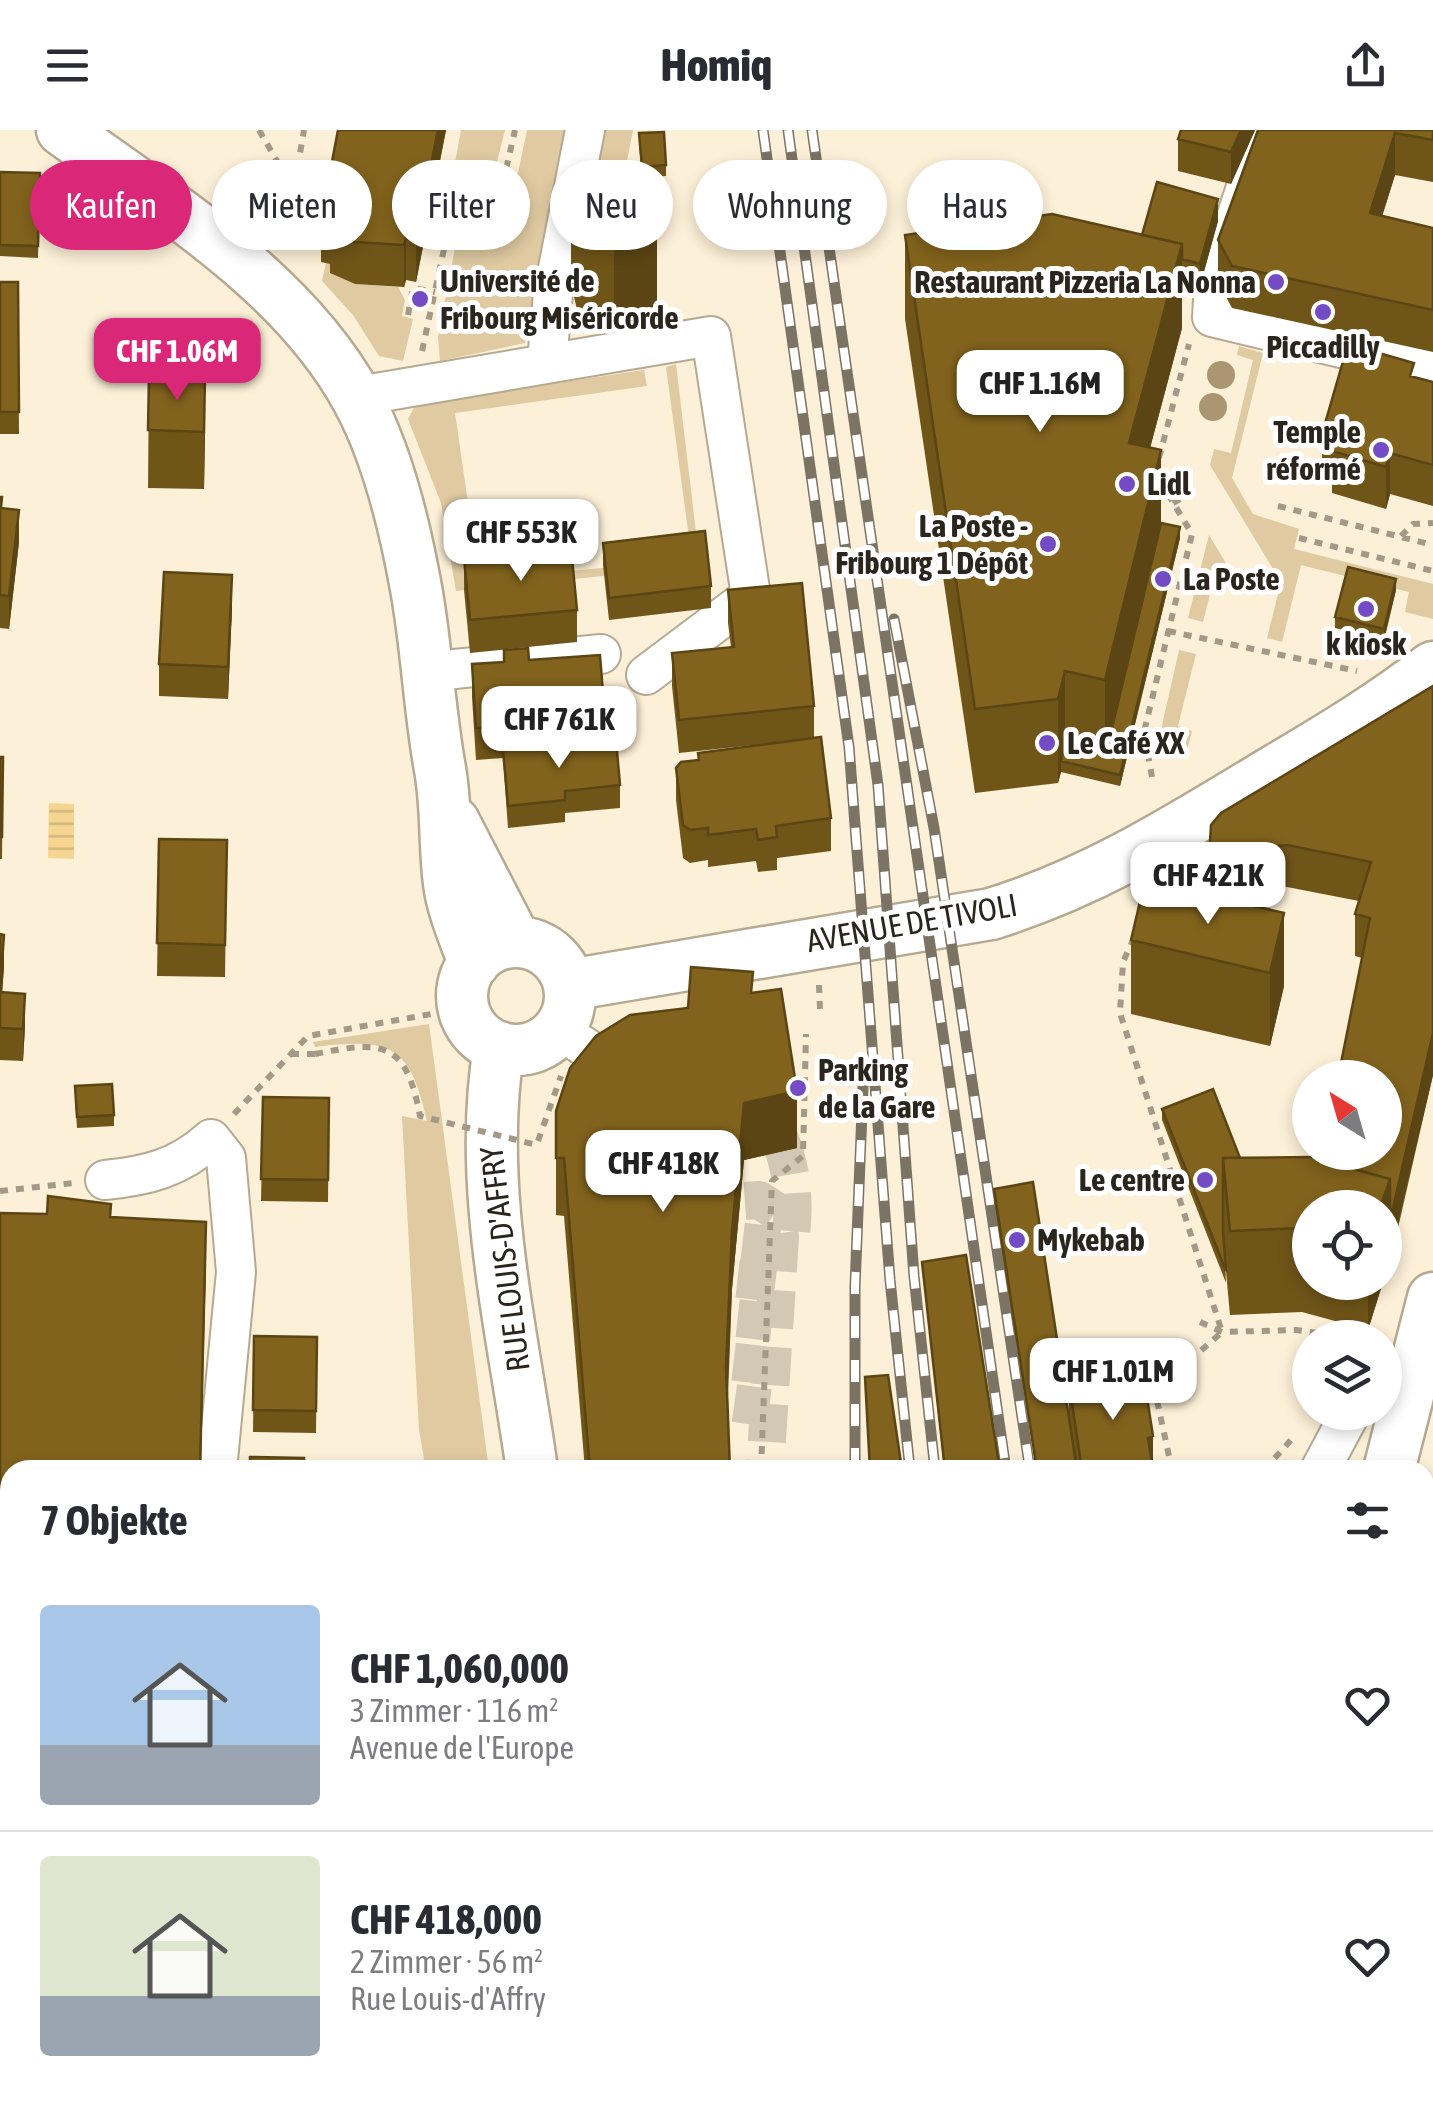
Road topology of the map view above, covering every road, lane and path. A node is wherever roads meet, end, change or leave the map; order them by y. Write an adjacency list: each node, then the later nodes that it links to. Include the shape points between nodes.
1 (62, 130): 15 (main road, via 258,278 319,341)
2 (259, 130): 7 (path)
3 (304, 130): 8 (path)
4 (515, 130): 9 (path, via 505,174 446,240)
5 (585, 130): 12 (street)
6 (1265, 130): 11 (street)
7 (277, 160)
8 (298, 160)
9 (435, 292): 10 (path, via 414,288); 14 (path)
10 (408, 315)
11 (1202, 323): 13 (street); 17 (path, via 1155,472)
12 (547, 361): 14 (street); 30 (street, via 712,336 751,596)
13 (1433, 370)
14 (415, 386): 15 (street)
15 (359, 401): 29 (main road, via 388,476 416,588)
16 (1202, 488): 17 (path)
17 (1173, 503): 24 (path, via 1192,534)
18 (1278, 506): 20 (path)
19 (1433, 523): 20 (path, via 1412,524)
20 (1400, 537): 22 (path)
21 (1300, 538): 25 (path)
22 (1433, 545)
23 (1170, 556): 24 (path)
24 (1185, 559): 26 (path)
25 (1433, 571)
26 (1168, 630): 31 (path); 32 (path, via 1144,732)
27 (601, 654): 29 (street)
28 (1433, 667): 31 (main road, AVENUE DE TIVOLI)
29 (426, 672): 34 (main road, via 447,808)
30 (646, 675)
31 (1394, 689): 36 (main road, AVENUE DE TIVOLI, via 1132,855 1058,894)
32 (1152, 777)
33 (1138, 932): 47 (path, via 1122,962 1120,1013)
34 (495, 952): 36 (main road, via 550,954); 38 (main road, via 462,986 464,1012 477,1034)
35 (437, 1013): 39 (path, via 308,1036)
36 (563, 1030): 38 (main road, via 527,1049); 39 (path, bridge, via 536,1145 420,1116 414,1082 386,1048 362,1044); 40 (street, via 594,1054)
37 (806, 1034): 53 (path, via 803,1156 772,1181)
38 (499, 1048): 52 (main road, RUE LOUIS-D'AFFRY, via 490,1162)
39 (289, 1054): 41 (path)
40 (671, 1058)
41 (211, 1139): 42 (street, via 188,1160 145,1176); 51 (street, via 226,1158 236,1272)
42 (105, 1180): 43 (path)
43 (0, 1191)
44 (1433, 1298): 48 (main road)
45 (1200, 1322): 47 (path)
46 (1292, 1330): 47 (path)
47 (1222, 1332): 54 (path, via 1154,1391)
48 (1402, 1376)
49 (1341, 1430): 55 (street)
50 (1393, 1430): 56 (main road)
51 (218, 1460)
52 (531, 1460)
53 (761, 1460)
54 (1170, 1460)
55 (1325, 1460)
56 (1390, 1460)

